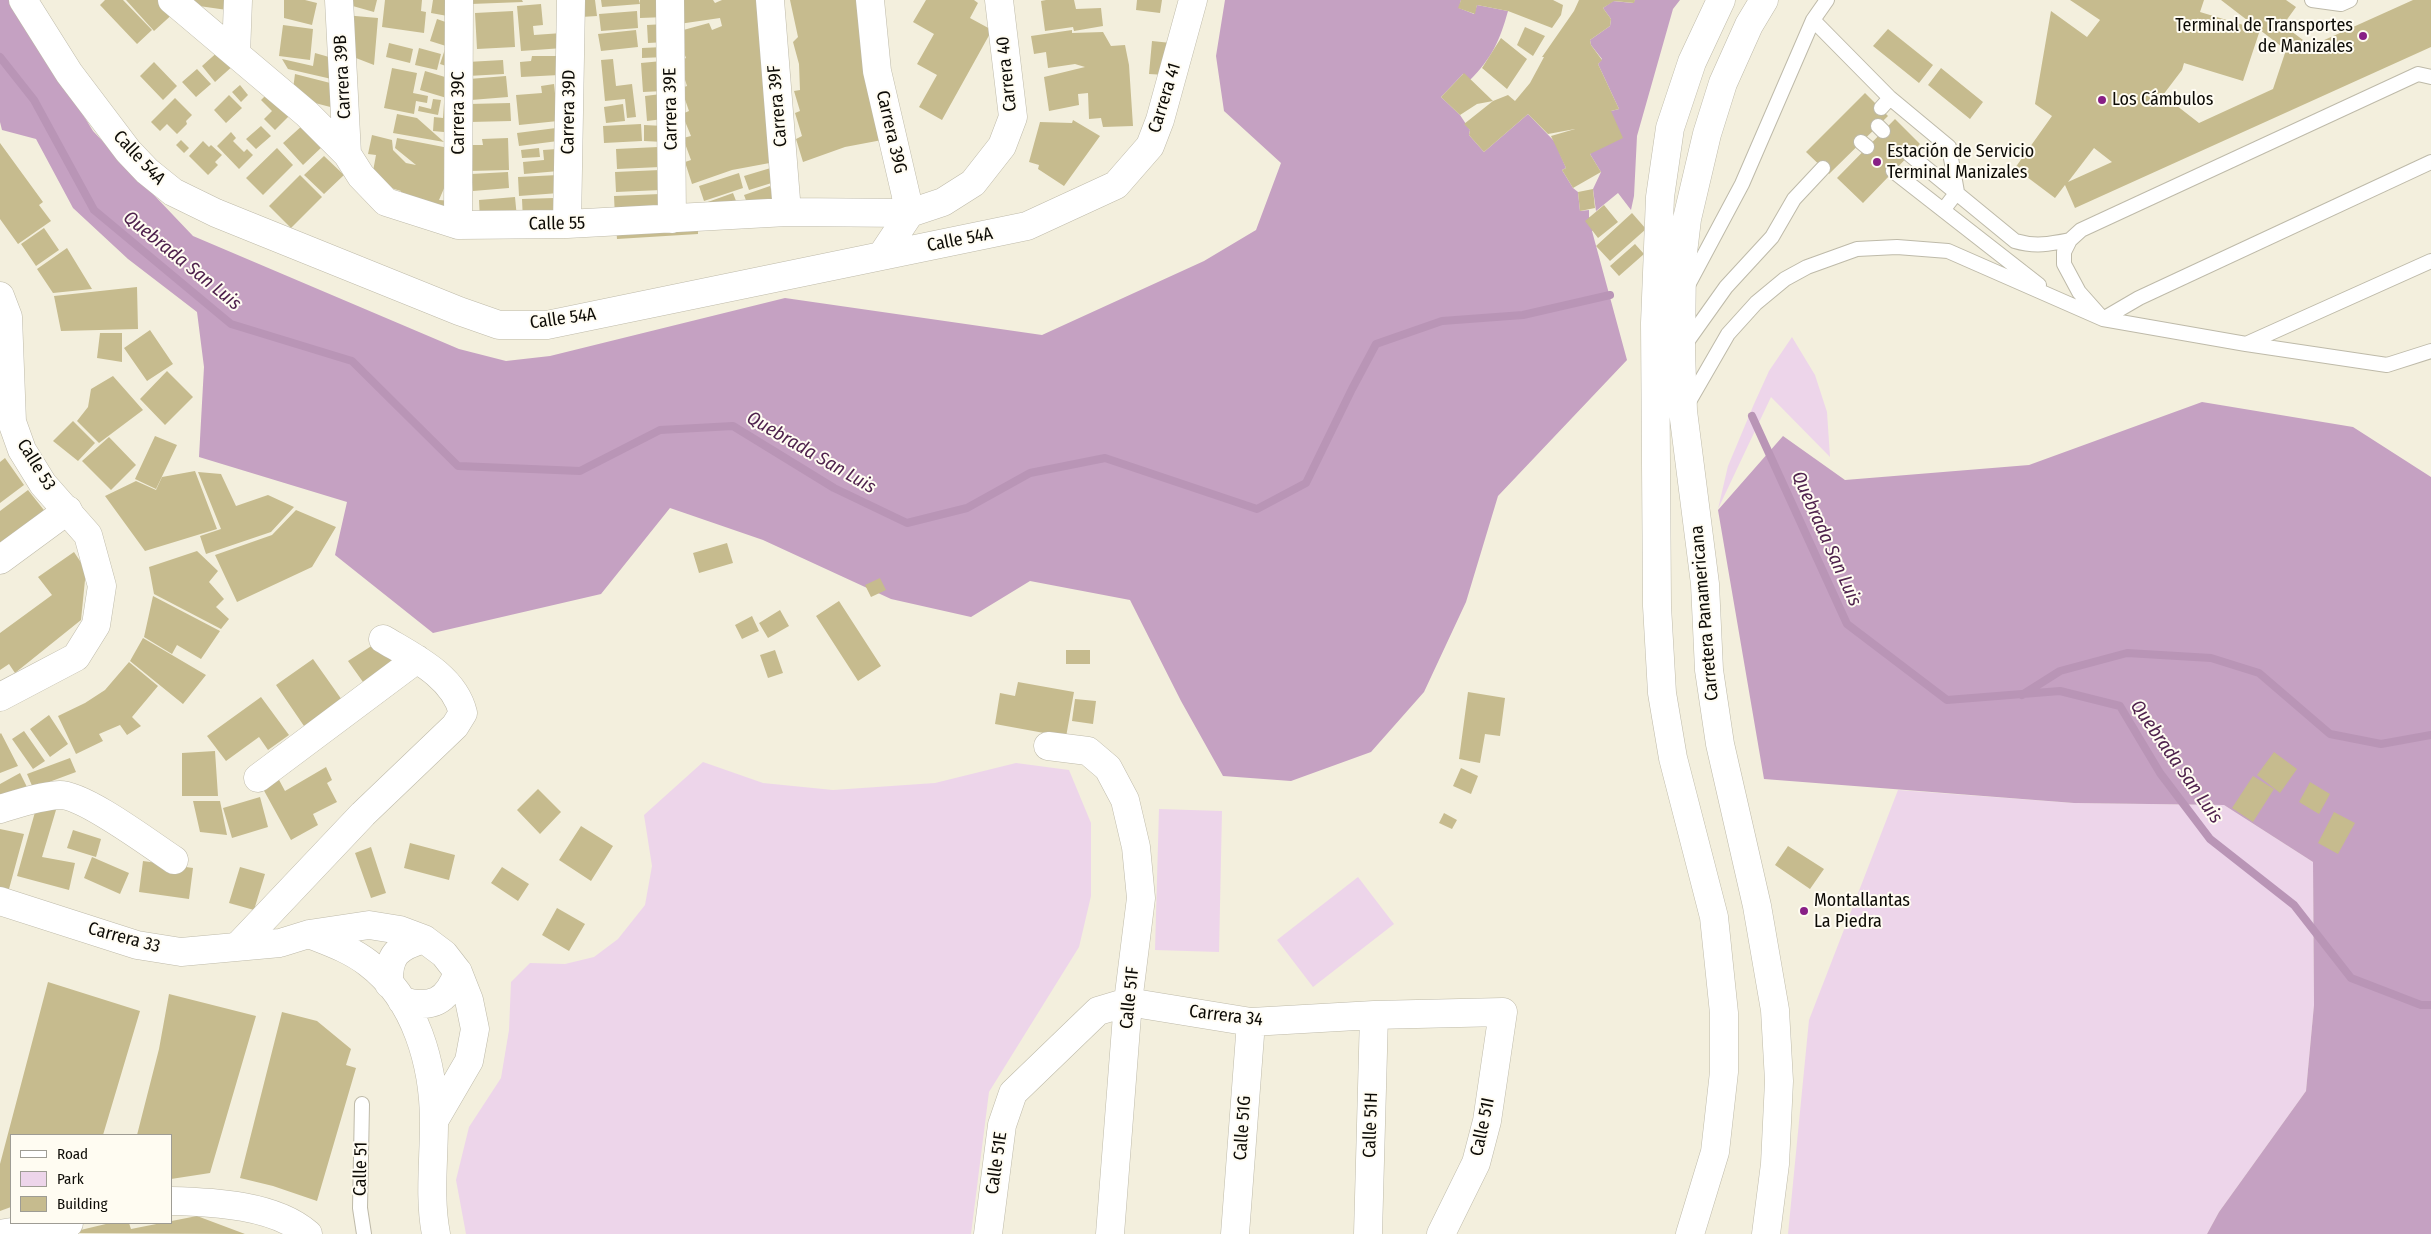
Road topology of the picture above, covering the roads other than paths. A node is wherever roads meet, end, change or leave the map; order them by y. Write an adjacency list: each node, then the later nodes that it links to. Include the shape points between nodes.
1 (23, 0): 35 (main road, Calle 54A, via 69,73 128,151 173,192 216,213 423,298 498,325 547,325)
2 (172, 0): 18 (main road, Calle 55)
3 (238, 0): 18 (main road)
4 (338, 0): 21 (main road, Carrera 39B)
5 (459, 0): 33 (main road, Carrera 39C)
6 (571, 0): 32 (main road, Carrera 39D)
7 (670, 0): 31 (main road, Carrera 39E)
8 (770, 0): 29 (main road, Carrera 39F)
9 (870, 0): 30 (main road, Carrera 39G, via 876,71)
10 (999, 0): 20 (main road, Carrera 40, via 1013,117)
11 (1193, 0): 26 (main road, Carrera 41, via 1150,146)
12 (1721, 0): 78 (main road, via 1692,62 1670,128 1660,197 1655,323 1657,606 1662,693 1673,758 1714,917 1724,1013 1724,1072 1715,1152)
13 (1764, 0): 38 (main road, Carretera Panamericana, via 1723,83 1707,134 1687,219)
14 (1827, 0): 17 (lane)
15 (2312, 0): 16 (lane, via 2342,4)
16 (2350, 0)
17 (1813, 20): 27 (lane, via 1886,103 1949,147); 38 (lane, via 1742,184)
18 (236, 54): 21 (main road, Calle 55, via 307,114)
19 (2431, 77): 34 (lane, via 2418,74 2081,230)
20 (1002, 146): 30 (main road, Calle 55, via 973,183 943,202)
21 (347, 154): 33 (main road, Calle 55, via 361,176 386,202)
22 (1909, 154): 27 (lane)
23 (2431, 162): 40 (lane, via 2139,298)
24 (1823, 168): 42 (lane, via 1794,199 1772,237 1726,287)
25 (1893, 171): 28 (lane)
26 (1116, 185): 35 (main road, Calle 54A, via 1027,226)
27 (1957, 192): 28 (lane); 34 (lane, via 2015,241 2047,245)
28 (1944, 209): 39 (lane)
29 (786, 212): 30 (main road, Calle 55); 31 (main road, Calle 55)
30 (910, 213): 35 (main road)
31 (672, 219): 32 (main road, Calle 55)
32 (567, 224): 33 (main road, Calle 55)
33 (458, 225)
34 (2070, 240): 40 (lane, via 2064,252 2064,264 2078,292)
35 (882, 255)
36 (2431, 261): 41 (lane)
37 (0, 296): 45 (main road, Calle 53, via 8,317 12,422 22,450 39,478)
38 (1682, 296): 42 (main road, Carretera Panamericana)
39 (2055, 298): 40 (lane); 44 (lane, via 1948,251 1897,247 1857,249 1834,255 1785,279 1756,303 1728,334)
40 (2103, 319): 41 (lane)
41 (2246, 344): 43 (lane, via 2387,365)
42 (1681, 350): 44 (main road, Carretera Panamericana)
43 (2431, 351)
44 (1683, 411): 79 (main road, Carretera Panamericana, via 1705,584 1710,680 1720,744 1757,906 1775,1010 1779,1081 1775,1164)
45 (68, 510): 46 (main road); 49 (main road, Calle 53, via 88,535 102,586 96,625 76,657)
46 (0, 560)
47 (383, 639): 48 (main road)
48 (417, 659): 51 (main road); 57 (main road, via 452,687 460,699 463,713 455,726 363,814)
49 (0, 697)
50 (1048, 746): 60 (main road, Calle 51F, via 1088,751 1108,768 1125,800 1136,847 1141,898)
51 (258, 778)
52 (0, 809): 53 (main road, via 40,797 63,795 90,806)
53 (174, 860)
54 (0, 901): 57 (main road, Carrera 33, via 137,946 181,952)
55 (310, 934): 56 (main road, Carrera 33, via 368,925 400,930); 57 (main road, Carrera 33, via 280,943); 59 (main road, Carrera 33, via 348,950 368,963)
56 (424, 939): 58 (main road, Carrera 33, via 444,954); 59 (main road, via 407,944 395,953 388,968)
57 (238, 946)
58 (458, 972): 59 (main road, via 451,990 437,1001 420,1006); 66 (main road, Carrera 33, via 469,1000 475,1030 469,1061)
59 (396, 992): 66 (main road, Carrera 33, via 416,1028 427,1058)
60 (1128, 1002): 63 (main road, Carrera 34); 64 (main road, Carrera 34, via 1098,1011); 74 (main road, Calle 51F)
61 (1503, 1012): 62 (main road, Carrera 34); 77 (main road, Calle 51I, via 1487,1121 1476,1163)
62 (1374, 1015): 63 (main road, Carrera 34); 76 (main road, Calle 51H)
63 (1251, 1022): 75 (main road, Calle 51G)
64 (1013, 1093): 73 (main road, Calle 51E, via 1002,1125)
65 (362, 1104): 71 (lane, Calle 51, via 360,1208)
66 (434, 1121): 72 (main road, Carrera 33, via 432,1214)
67 (172, 1201): 70 (main road, via 225,1203 261,1211 300,1226)
68 (63, 1224): 69 (main road)
69 (0, 1234)
70 (308, 1234)
71 (364, 1234)
72 (436, 1234)
73 (988, 1234)
74 (1110, 1234)
75 (1236, 1234)
76 (1368, 1234)
77 (1441, 1234)
78 (1690, 1234)
79 (1766, 1234)

